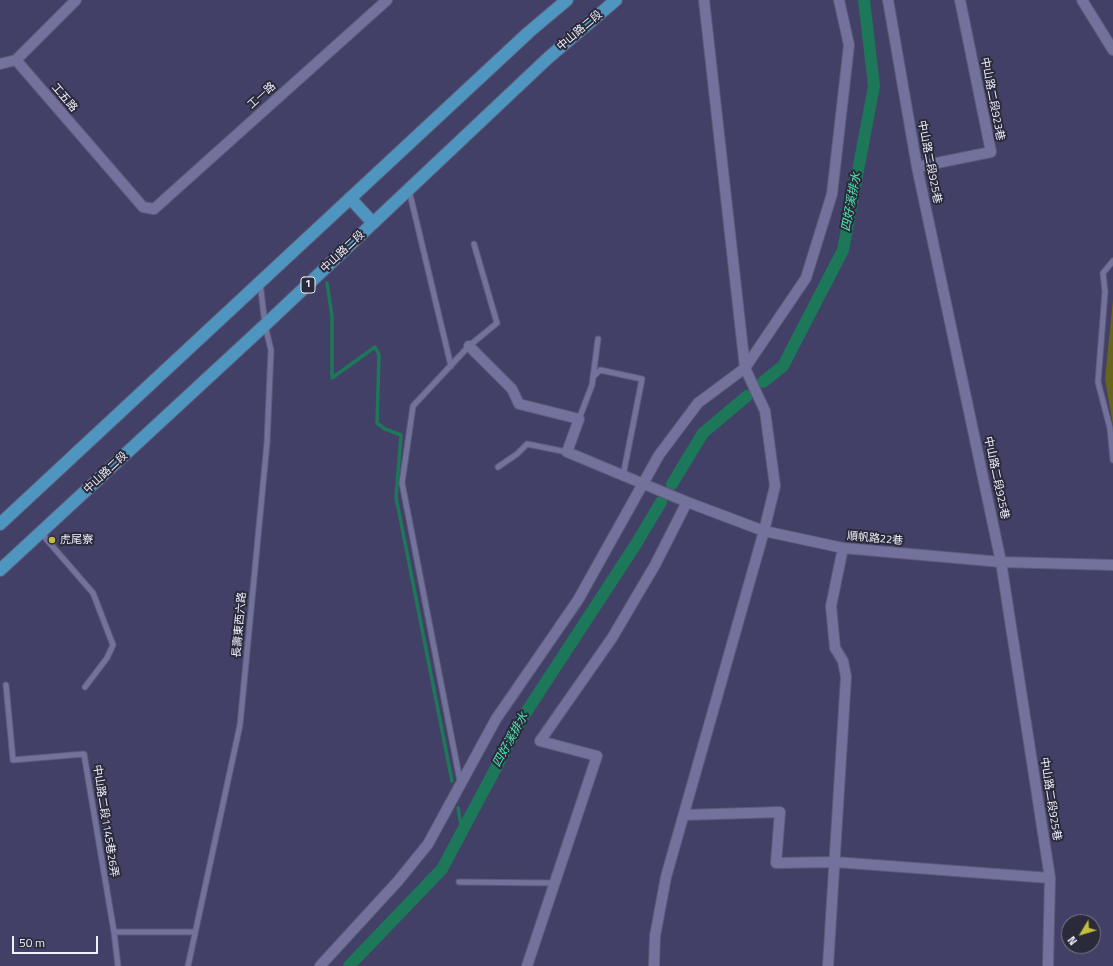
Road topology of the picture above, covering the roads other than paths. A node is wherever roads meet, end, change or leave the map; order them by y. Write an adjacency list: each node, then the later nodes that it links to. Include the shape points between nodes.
1 (76, 0): 11 (street)
2 (387, 0): 16 (street, 工一路)
3 (567, 0): 15 (main road)
4 (616, 0): 14 (main road, 中山路二段 / 1, via 548,58)
5 (704, 0): 25 (street)
6 (839, 0): 25 (street, via 850,45 832,194 806,278)
7 (888, 0): 13 (street, 中山路二段925巷)
8 (960, 0): 13 (street, 中山路二段923巷, via 991,152)
9 (1082, 0): 10 (street)
10 (1113, 50)
11 (16, 60): 12 (street); 16 (street, 工五路, via 143,207)
12 (0, 64)
13 (917, 167): 38 (street, 中山路二段925巷)
14 (409, 189): 17 (main road, 中山路二段 / 1); 24 (lane)
15 (350, 198): 17 (main road); 20 (main road)
16 (154, 210)
17 (373, 223): 21 (main road, 中山路二段 / 1)
18 (474, 244): 23 (lane, via 497,323)
19 (1113, 261): 29 (lane, via 1103,273 1105,292 1098,382 1110,428)
20 (260, 281): 21 (lane, 長壽東西六路); 34 (main road)
21 (265, 325): 36 (main road, 中山路二段 / 1); 50 (lane, 長壽東西六路, via 271,350 267,443 240,726)
22 (598, 339): 26 (lane)
23 (469, 346): 24 (lane); 27 (street, via 512,389 519,404)
24 (451, 366): 43 (lane, via 413,406 402,482)
25 (745, 368): 32 (street, via 698,403 659,455); 35 (street, via 765,411 775,486)
26 (593, 376): 27 (lane); 31 (lane, via 600,370 642,379)
27 (579, 419): 28 (street)
28 (567, 452): 30 (lane, via 527,444); 31 (street, 順帆路22巷)
29 (1113, 460)
30 (498, 467)
31 (623, 476): 32 (street, 順帆路22巷)
32 (644, 484): 33 (street, 順帆路22巷); 43 (street, via 578,600 496,719)
33 (687, 502): 35 (street, 順帆路22巷); 48 (street, via 655,565 612,638 540,741 597,756)
34 (0, 524)
35 (764, 531): 37 (street, 順帆路22巷); 44 (street)
36 (41, 533): 40 (main road, 中山路二段 / 1); 42 (lane, via 93,592 113,645 107,658)
37 (844, 548): 38 (street, 順帆路22巷); 45 (street, via 831,606 835,648 843,661 846,677)
38 (1001, 562): 39 (street, 順帆路22巷); 46 (street, 中山路二段925巷)
39 (1113, 565)
40 (0, 570)
41 (6, 685): 49 (lane, 中山路二段1145巷26弄, via 14,760 84,754)
42 (85, 687)
43 (461, 784): 53 (street, via 428,844)
44 (684, 815): 45 (street, via 780,812 776,863); 55 (street, via 666,877 655,936)
45 (835, 862): 46 (street); 56 (street)
46 (1050, 878): 57 (street, 中山路二段925巷)
47 (459, 882): 48 (lane)
48 (553, 883): 54 (street)
49 (114, 932): 50 (lane); 51 (lane)
50 (195, 932): 52 (lane, 長壽東西六路)
51 (118, 966)
52 (188, 966)
53 (320, 966)
54 (527, 966)
55 (654, 966)
56 (828, 966)
57 (1048, 966)

